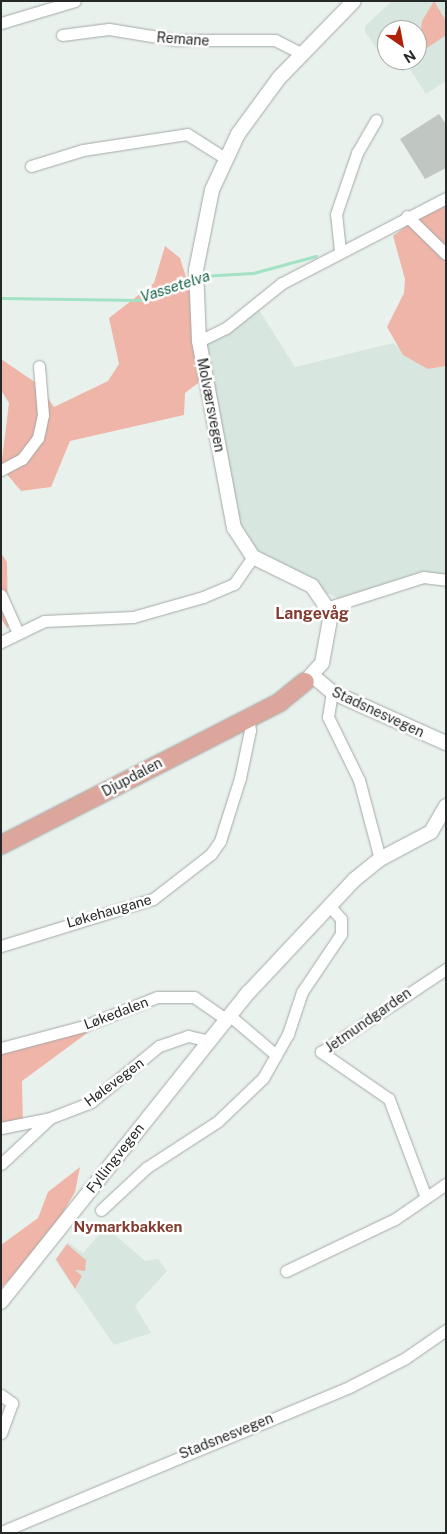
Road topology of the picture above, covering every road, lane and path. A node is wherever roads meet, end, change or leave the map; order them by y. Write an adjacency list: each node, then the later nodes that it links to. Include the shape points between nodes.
1 (75, 1): 3 (street)
2 (354, 1): 5 (street, Molværsvegen)
3 (1, 23)
4 (62, 35): 5 (street, Remane, via 109,29 176,40 275,40)
5 (301, 53): 7 (street, Molværsvegen, via 254,110)
6 (376, 120): 11 (street, via 357,153 336,214)
7 (226, 158): 8 (street, via 187,134 83,150); 13 (street, Molværsvegen, via 204,219 196,270 195,306)
8 (31, 166)
9 (446, 198): 10 (street)
10 (407, 216): 11 (street); 12 (street)
11 (340, 251): 13 (street, via 270,292 226,328)
12 (446, 254)
13 (199, 341): 16 (street, Molværsvegen, via 234,528)
14 (38, 366): 15 (street, via 43,415 38,438 22,459)
15 (1, 470)
16 (252, 557): 19 (street, via 312,586); 20 (street, via 234,584 203,597 133,617 63,617)
17 (446, 580): 19 (street, via 423,577)
18 (1, 595): 20 (street)
19 (328, 607): 22 (street, via 327,648)
20 (18, 633): 21 (street)
21 (1, 642)
22 (309, 679): 23 (street, Stadsnesvegen); 24 (main road, Djupdalen)
23 (332, 692): 25 (street, Stadsnesvegen); 28 (street, via 328,717 359,780)
24 (255, 713): 27 (main road, Djupdalen); 30 (street, Løkehaugane, via 240,778 220,841 211,854 153,899)
25 (446, 743)
26 (446, 806): 28 (street, Fyllingvegen, via 431,832)
27 (1, 845)
28 (380, 859): 29 (street, Fyllingvegen)
29 (329, 905): 32 (street, Fyllingvegen); 35 (street, Fyllingvegen, via 341,919 342,931 302,992)
30 (1, 946)
31 (446, 969): 40 (street, Jetmundgarden, via 321,1052 389,1099)
32 (228, 1017): 33 (street, Fyllingvegen); 34 (street, Løkedalen, via 194,997 157,998 84,1026); 35 (street)
33 (209, 1041): 36 (street, Hølevegen, via 188,1036 167,1042 91,1102); 43 (street, Fyllingvegen)
34 (1, 1048)
35 (276, 1056): 41 (street, Fyllingvegen, via 263,1078 218,1121 146,1168)
36 (50, 1118): 37 (street); 38 (street, Hølevegen)
37 (1, 1128)
38 (1, 1164)
39 (446, 1184): 40 (street)
40 (425, 1195): 42 (street, via 395,1219)
41 (102, 1210)
42 (286, 1271)
43 (1, 1302)
44 (446, 1330): 47 (street, Stadsnesvegen, via 404,1359 351,1386)
45 (1, 1395): 46 (street, via 12,1403)
46 (1, 1433)
47 (1, 1532)

